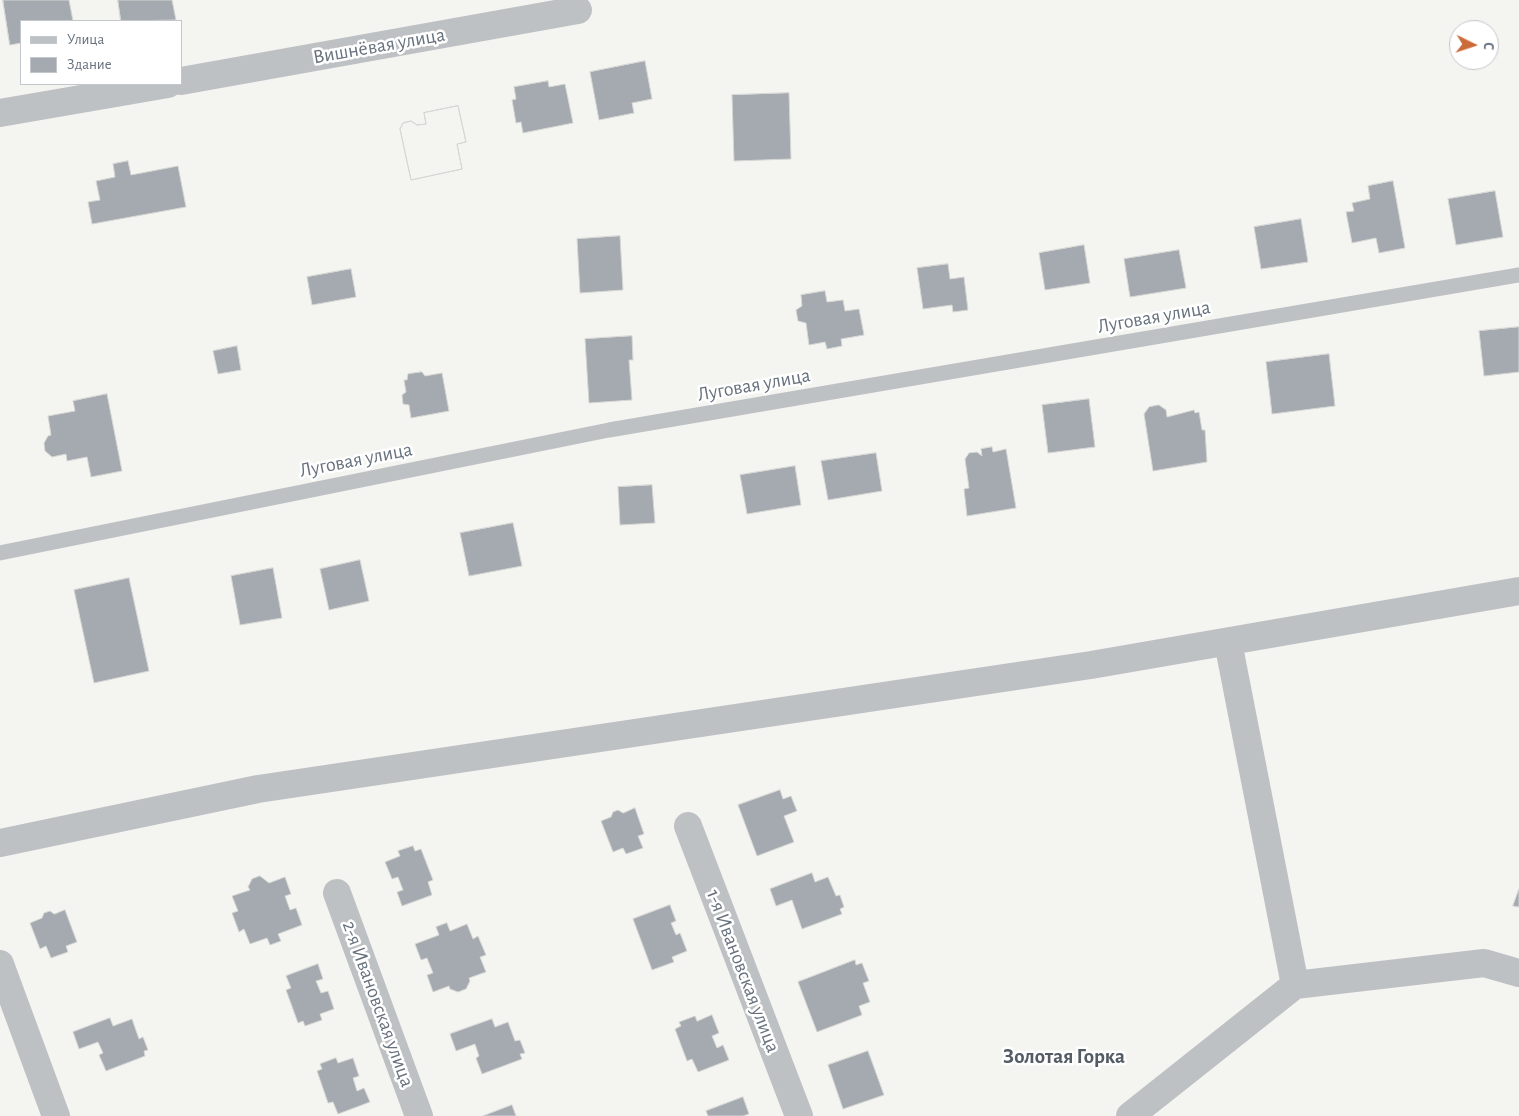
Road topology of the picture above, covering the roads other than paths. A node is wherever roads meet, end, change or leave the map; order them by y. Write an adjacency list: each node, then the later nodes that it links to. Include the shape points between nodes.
1 (578, 10): 2 (street, Вишнёвая улица)
2 (182, 82)
3 (162, 85): 4 (street)
4 (0, 113)
5 (1519, 275): 6 (lane, Луговая улица, via 609,430)
6 (0, 553)
7 (1519, 591): 8 (street)
8 (1228, 642): 10 (street, via 258,789); 14 (street)
9 (688, 826): 17 (street, 1-я Ивановская улица)
10 (0, 843)
11 (337, 893): 16 (street, 2-я Ивановская улица)
12 (0, 964): 15 (street)
13 (1519, 974): 14 (street, via 1484,962)
14 (1295, 985): 18 (street)
15 (56, 1116)
16 (419, 1116)
17 (799, 1116)
18 (1130, 1116)

